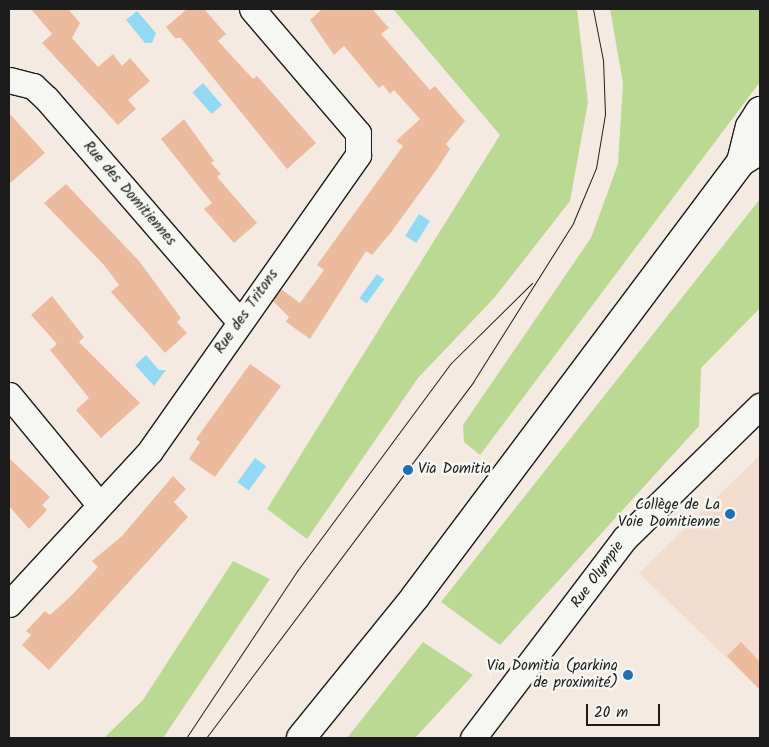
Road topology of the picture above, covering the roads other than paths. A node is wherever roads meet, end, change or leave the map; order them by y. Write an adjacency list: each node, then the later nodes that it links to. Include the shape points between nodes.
1 (252, 9): 5 (street, Rue des Tritons, via 358,133 361,144 358,155)
2 (9, 80): 5 (street, Rue des Domitiennes, via 33,86 46,98)
3 (760, 111): 4 (main road, via 750,127)
4 (750, 156): 10 (main road, via 445,558)
5 (240, 322): 8 (street, Rue des Tritons, via 150,451)
6 (9, 395): 8 (street)
7 (760, 406): 11 (street, Rue Olympie, via 625,538)
8 (99, 504): 9 (street, Rue des Tritons)
9 (9, 604)
10 (301, 738)
11 (473, 738)

